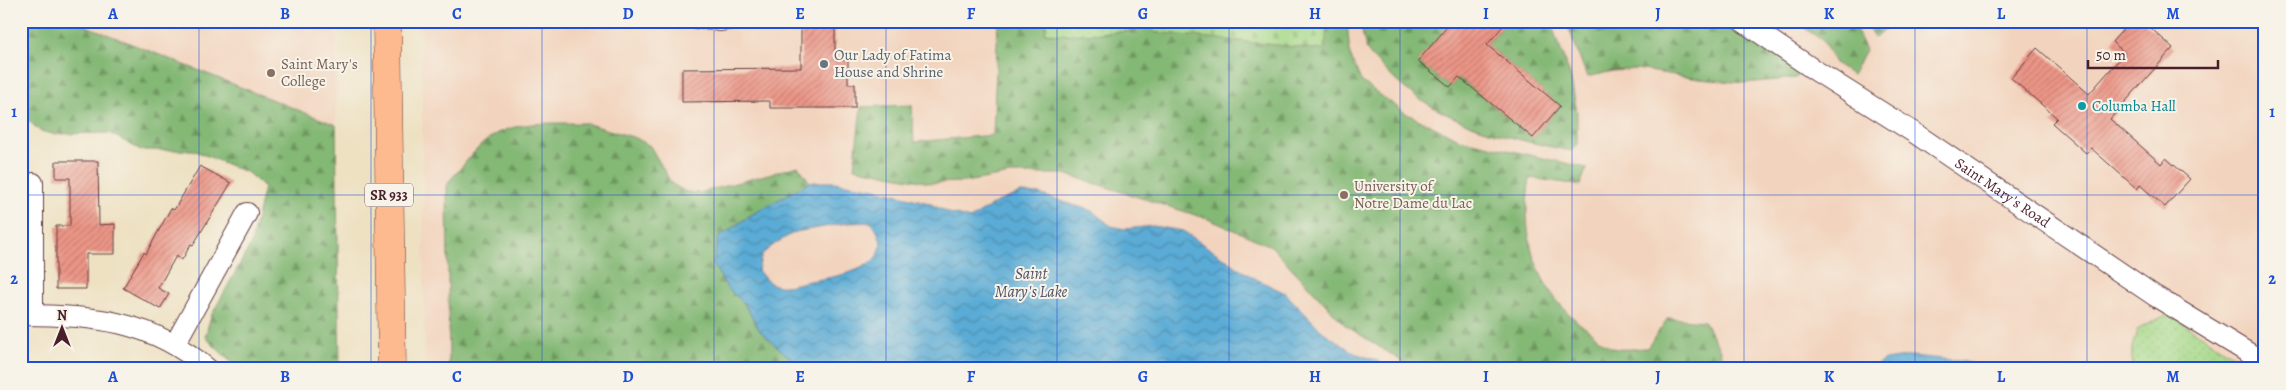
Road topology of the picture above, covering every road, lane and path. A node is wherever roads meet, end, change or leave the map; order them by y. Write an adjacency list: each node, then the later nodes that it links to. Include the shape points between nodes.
1 (387, 21): 11 (main road, SR 933)
2 (679, 21): 3 (lane, via 720,26)
3 (750, 21)
4 (1742, 21): 9 (street, Saint Mary's Road, via 2155,296)
5 (33, 183): 7 (street)
6 (247, 213): 8 (street)
7 (27, 315): 8 (street, via 114,322 150,332)
8 (175, 344): 10 (street)
9 (2265, 363)
10 (208, 369)
11 (392, 369)

